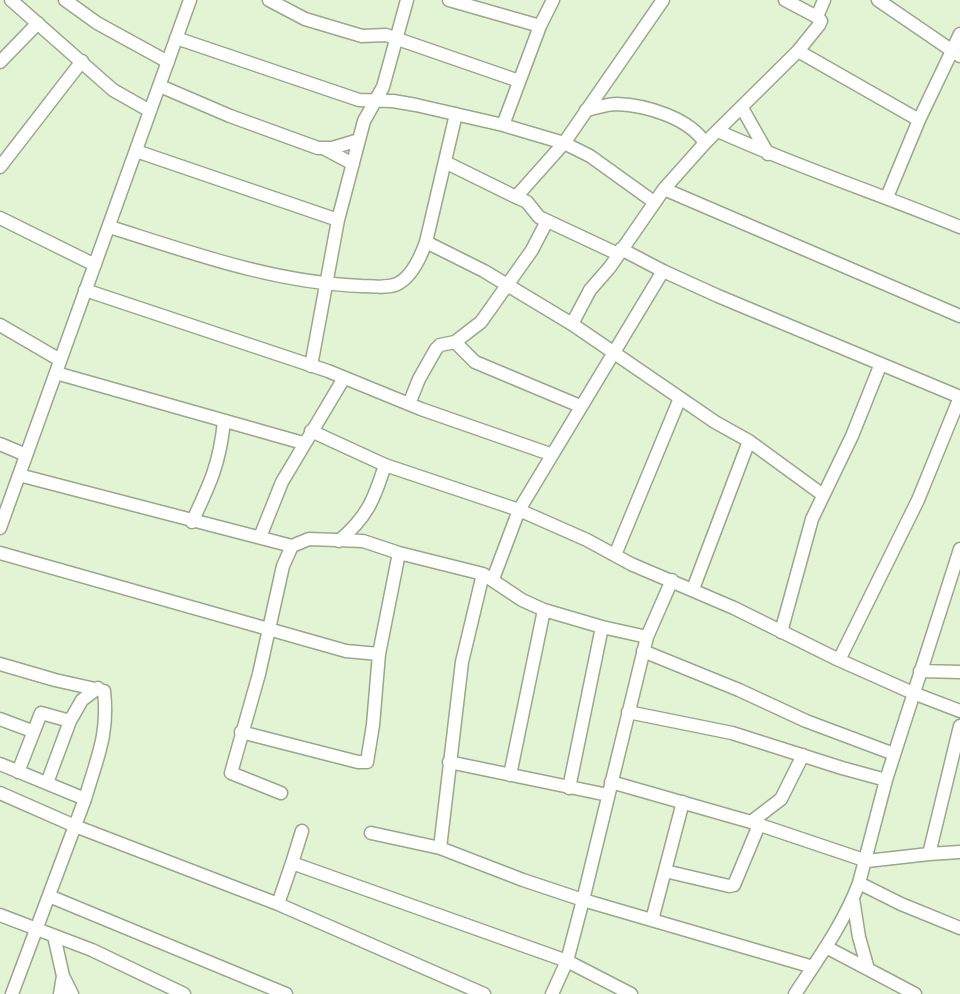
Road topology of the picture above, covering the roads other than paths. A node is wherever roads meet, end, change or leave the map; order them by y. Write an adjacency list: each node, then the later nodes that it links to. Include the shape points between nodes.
1 (11, 0): 14 (street)
2 (65, 0): 23 (street, via 97,23)
3 (190, 0): 17 (street)
4 (291, 0): 12 (street)
5 (407, 0): 18 (street)
6 (449, 0): 15 (street)
7 (553, 0): 15 (street)
8 (663, 0): 31 (street)
9 (785, 0): 13 (street)
10 (824, 0): 13 (street)
11 (878, 0): 20 (street)
12 (273, 2): 18 (street, via 305,20 362,36)
13 (817, 17): 19 (street, via 819,25)
14 (38, 23): 21 (street); 22 (street)
15 (540, 26): 24 (street)
16 (960, 34): 20 (street)
17 (176, 38): 23 (street); 27 (street)
18 (395, 38): 24 (street); 26 (street)
19 (798, 51): 30 (street); 34 (street)
20 (957, 53): 34 (street)
21 (82, 61): 32 (street, via 113,90); 46 (street)
22 (0, 62)
23 (168, 62): 25 (street)
24 (519, 81): 36 (street)
25 (160, 86): 32 (street); 41 (street, via 306,145)
26 (383, 87): 28 (street); 29 (street)
27 (359, 100): 29 (street); 35 (street)
28 (393, 101): 29 (street); 33 (street)
29 (376, 102): 35 (street)
30 (742, 108): 37 (street); 43 (street)
31 (586, 110): 39 (street); 40 (street, via 617,104 648,110 692,129)
32 (150, 111): 42 (street)
33 (456, 114): 36 (street); 44 (street)
34 (919, 120): 49 (street)
35 (364, 122): 38 (street)
36 (503, 125): 39 (street)
37 (718, 131): 40 (street); 43 (street)
38 (359, 140): 41 (street); 45 (street)
39 (564, 143): 48 (street); 50 (street, via 590,156)
40 (705, 143): 47 (street)
41 (326, 149): 45 (street)
42 (136, 151): 52 (street); 54 (street)
43 (768, 154): 49 (street)
44 (447, 163): 48 (street); 56 (street)
45 (353, 164): 52 (street)
46 (0, 167)
47 (664, 189): 50 (street); 63 (street)
48 (516, 197): 53 (street, via 527,202 539,217)
49 (887, 197): 55 (street)
50 (654, 202): 57 (street)
51 (0, 218): 58 (street)
52 (338, 220): 60 (street)
53 (548, 221): 57 (street); 61 (street, via 532,250)
54 (110, 227): 58 (street); 60 (street, via 212,260)
55 (960, 227)
56 (426, 242): 60 (street, via 420,258 398,284); 61 (street)
57 (620, 251): 59 (street); 64 (street, via 590,290)
58 (95, 266): 62 (street)
59 (662, 271): 67 (street); 70 (street)
60 (326, 285): 69 (street)
61 (506, 285): 64 (street); 66 (street, via 481,322)
62 (85, 290): 68 (street); 69 (street)
63 (960, 316)
64 (572, 324): 67 (street)
65 (0, 325): 68 (street)
66 (455, 342): 75 (street, via 436,349); 76 (street, via 475,362)
67 (613, 352): 74 (street); 76 (street)
68 (60, 360): 71 (street)
69 (311, 366): 72 (street)
70 (880, 366): 73 (street); 86 (street, via 852,436)
71 (56, 373): 77 (street); 83 (street)
72 (344, 378): 75 (street); 78 (street)
73 (960, 397): 107 (street, via 918,500)
74 (680, 398): 79 (street); 96 (street)
75 (409, 404): 82 (street)
76 (580, 406): 82 (street)
77 (224, 420): 80 (street); 88 (street, via 222,447 214,476)
78 (311, 431): 80 (street); 84 (street)
79 (749, 441): 86 (street); 99 (street)
80 (304, 443): 90 (street, via 276,492)
81 (0, 444): 83 (street)
82 (550, 454): 87 (street)
83 (26, 455): 85 (street)
84 (385, 466): 87 (street); 91 (street, via 373,502 357,526)
85 (19, 475): 88 (street); 89 (street)
86 (823, 495): 103 (street, via 803,543)
87 (519, 510): 96 (street); 97 (street)
88 (192, 522): 90 (street)
89 (0, 528)
90 (260, 537): 92 (street)
91 (339, 541): 92 (street, via 309,539); 95 (street, via 363,541)
92 (292, 546): 102 (street, via 283,566)
93 (960, 549): 109 (street)
94 (0, 553): 102 (street)
95 (399, 553): 97 (street); 106 (street)
96 (615, 555): 98 (street)
97 (488, 577): 100 (street, via 522,600); 122 (street, via 462,662)
98 (672, 580): 99 (street); 104 (street)
99 (693, 589): 103 (street)
100 (544, 610): 101 (street); 126 (street)
101 (602, 627): 104 (street); 130 (street)
102 (268, 630): 106 (street, via 346,651); 119 (street)
103 (781, 632): 107 (street)
104 (647, 637): 105 (street)
105 (644, 651): 113 (street); 120 (street, via 806,721)
106 (379, 654): 119 (street, via 367,762)
107 (839, 660): 112 (street)
108 (0, 664): 111 (street)
109 (920, 671): 110 (street); 112 (street)
110 (960, 672)
111 (98, 688): 116 (street, via 82,700); 134 (street, via 104,690 106,726)
112 (913, 694): 114 (street); 120 (street)
113 (628, 712): 121 (street, via 732,732); 128 (street)
114 (960, 712)
115 (0, 719): 118 (street)
116 (70, 721): 118 (street, via 41,713); 129 (street)
117 (960, 726): 125 (street)
118 (32, 731): 124 (street)
119 (241, 732): 132 (street, via 231,773)
120 (894, 754): 127 (street)
121 (803, 755): 127 (street); 136 (street, via 781,799)
122 (449, 762): 126 (street); 140 (street)
123 (0, 764): 124 (street)
124 (18, 772): 129 (street)
125 (954, 773): 142 (street)
126 (510, 776): 130 (street)
127 (886, 780): 143 (street)
128 (612, 782): 133 (street); 135 (street)
129 (47, 783): 134 (street)
130 (569, 788): 133 (street)
131 (0, 793): 137 (street)
132 (281, 793)
133 (608, 796): 149 (street)
134 (85, 798): 137 (street)
135 (683, 802): 136 (street); 145 (street)
136 (755, 823): 143 (street); 145 (street, via 734,885)
137 (75, 826): 147 (street); 150 (street)
138 (302, 831): 144 (street)
139 (371, 833): 140 (street)
140 (440, 848): 149 (street)
141 (960, 852): 142 (street)
142 (929, 854): 143 (street)
143 (867, 862): 146 (street)
144 (292, 863): 150 (street); 157 (street)
145 (665, 871): 152 (street)
146 (859, 883): 148 (street); 153 (street)
147 (49, 896): 154 (street); 165 (street)
148 (853, 899): 156 (street); 159 (street)
149 (583, 900): 152 (street); 157 (street)
150 (278, 904): 166 (street)
151 (0, 915): 154 (street)
152 (652, 920): 158 (street)
153 (960, 928)
154 (35, 930): 155 (street); 161 (street)
155 (54, 936): 160 (street); 164 (street, via 92,950)
156 (826, 947): 158 (street); 159 (street)
157 (566, 961): 167 (street); 168 (street)
158 (813, 967): 169 (street)
159 (868, 969): 170 (street)
160 (63, 976): 162 (street); 163 (street)
161 (12, 994)
162 (60, 994)
163 (72, 994)
164 (184, 994)
165 (286, 994)
166 (484, 994)
167 (552, 994)
168 (631, 994)
169 (795, 994)
170 (914, 994)

